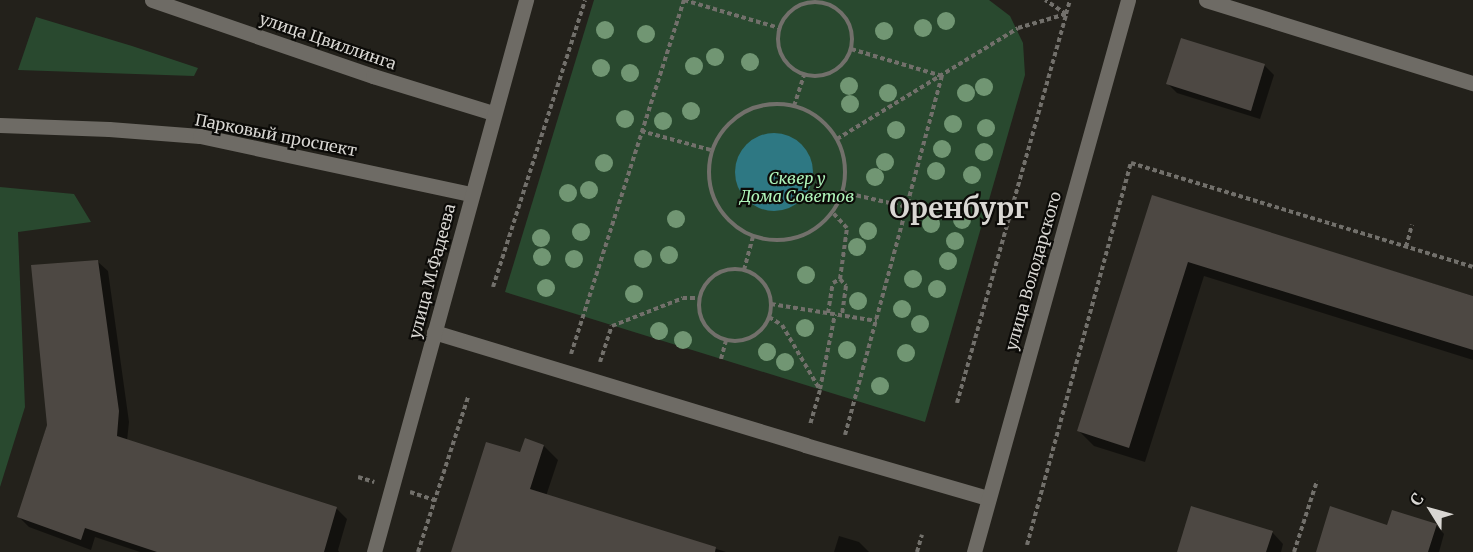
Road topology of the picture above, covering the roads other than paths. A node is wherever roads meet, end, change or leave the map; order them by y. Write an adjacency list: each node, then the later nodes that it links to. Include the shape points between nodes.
1 (152, 0): 6 (street, улица Цвиллинга)
2 (526, 0): 6 (street, улица М.Фадеева)
3 (1128, 0): 10 (street, улица Володарского)
4 (1206, 0): 5 (street)
5 (1473, 83)
6 (493, 113): 8 (street, улица М.Фадеева)
7 (0, 125): 8 (street, Парковый проспект, via 200,136)
8 (471, 194): 9 (street, улица М.Фадеева)
9 (434, 332): 10 (street); 11 (street, улица М.Фадеева)
10 (988, 498): 12 (street, улица Володарского)
11 (374, 552)
12 (974, 552)

